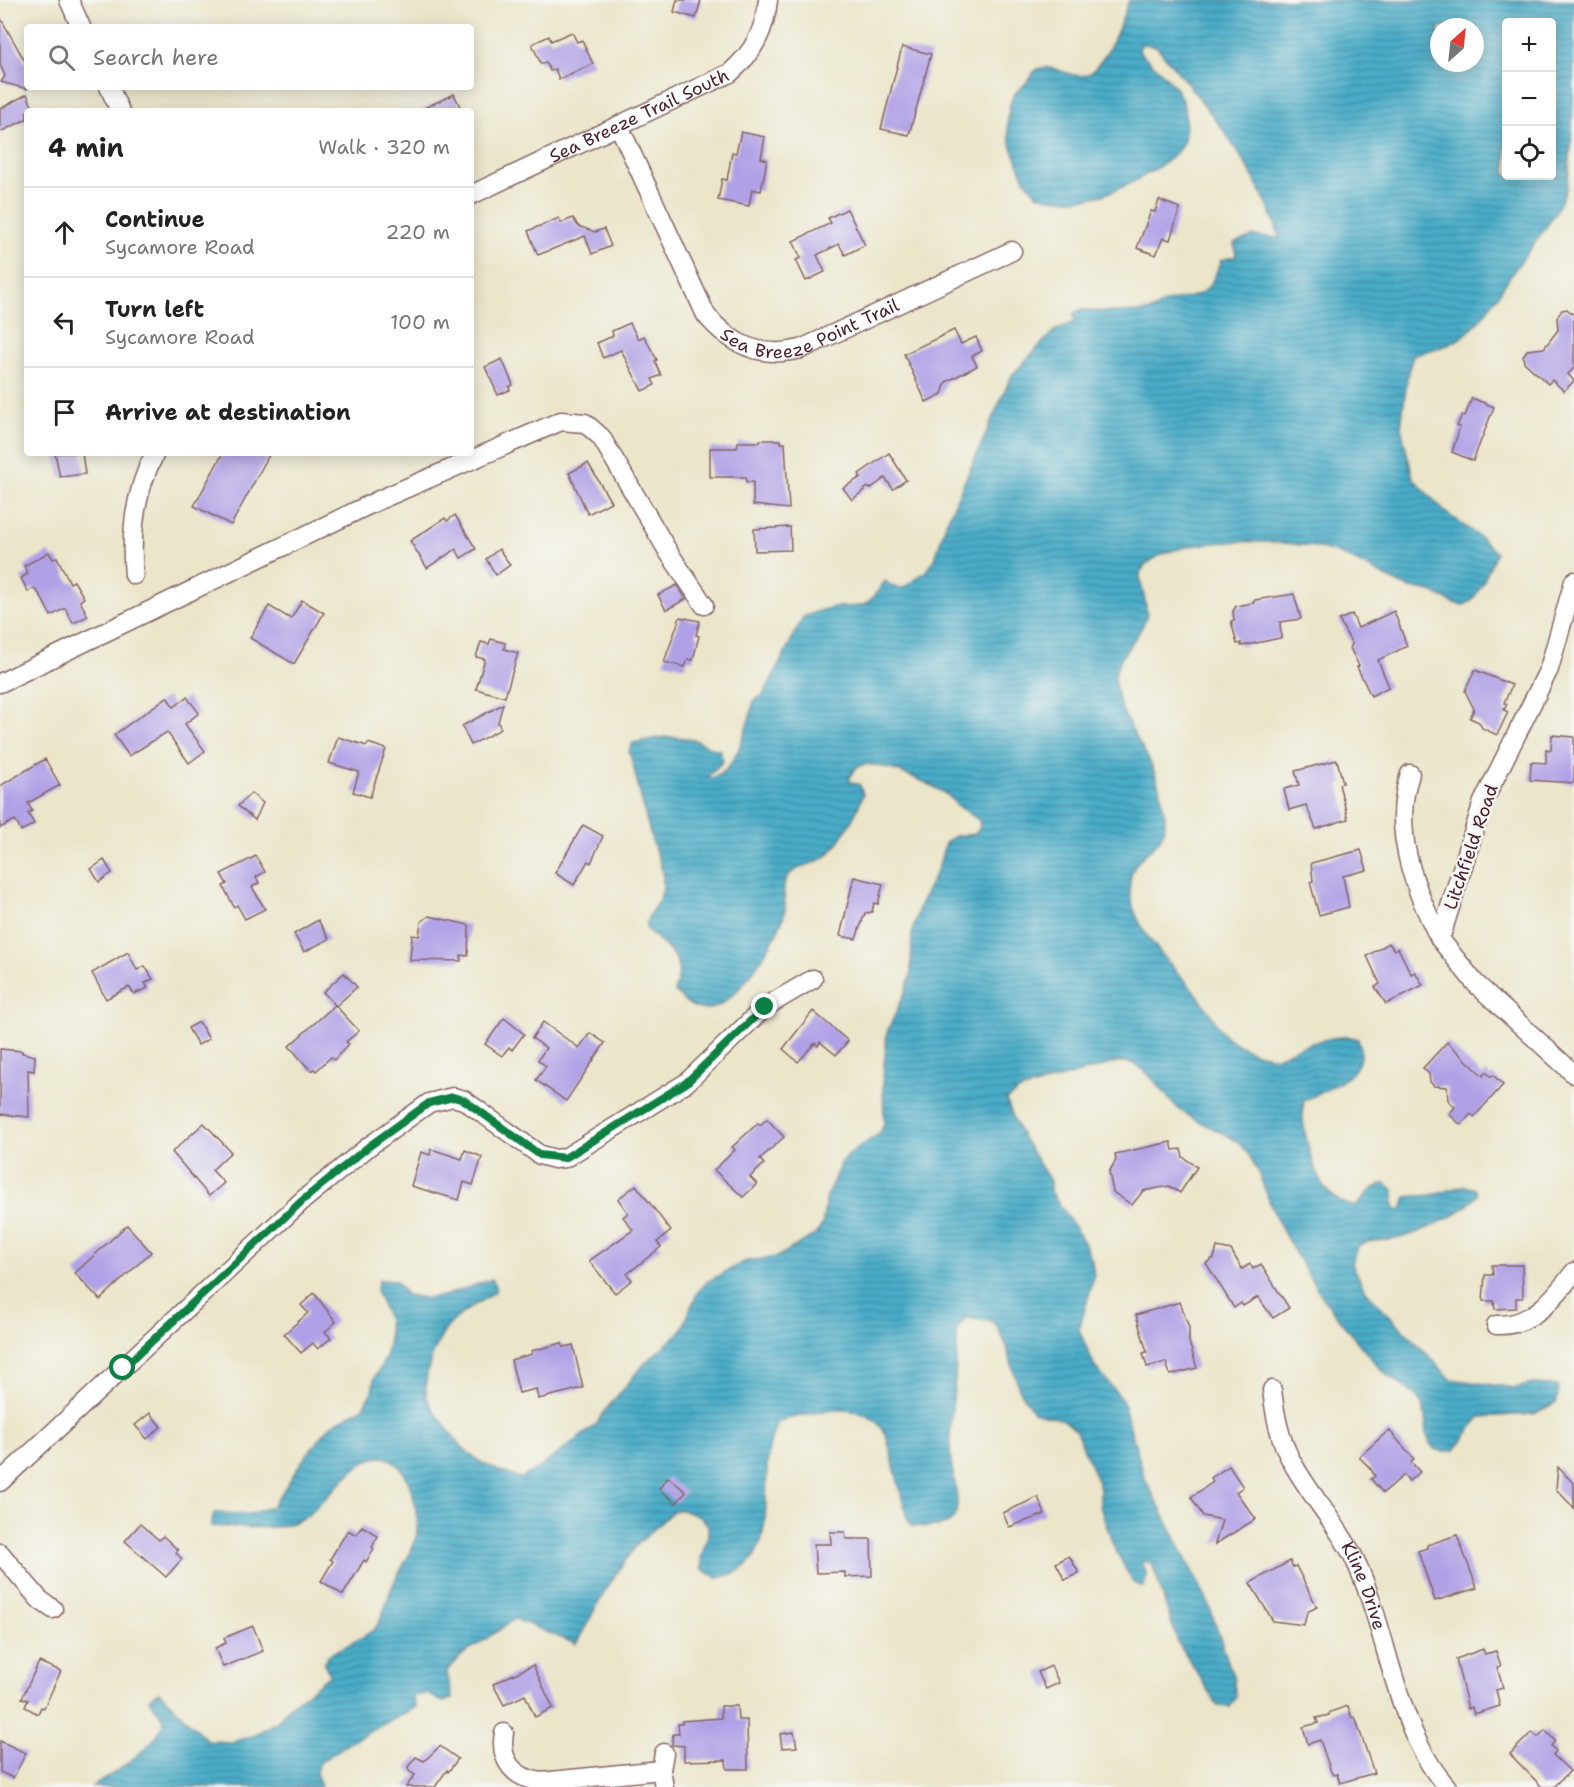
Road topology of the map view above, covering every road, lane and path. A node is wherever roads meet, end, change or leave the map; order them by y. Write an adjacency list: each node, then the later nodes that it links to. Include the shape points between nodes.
1 (69, 0): 3 (street)
2 (768, 0): 6 (street, Sea Breeze Trail South, via 763,30 753,50 730,73)
3 (80, 24)
4 (110, 90): 5 (street)
5 (119, 108)
6 (619, 126): 7 (street, Sea Breeze Trail South); 8 (street, Sea Breeze Point Trail, via 706,315 720,332 744,347 776,353 801,349)
7 (474, 194)
8 (1012, 250)
9 (154, 456): 10 (street, via 137,505)
10 (134, 575)
11 (1574, 580): 15 (street, Litchfield Road, via 1549,669 1483,802)
12 (704, 604): 13 (street, via 669,553 601,437 585,423 561,421 379,500)
13 (0, 683)
14 (1410, 774): 15 (street, via 1403,793 1402,833 1420,895)
15 (1440, 939): 17 (street, via 1475,983)
16 (813, 979): 21 (street, via 765,1007 686,1083 565,1158 540,1155 464,1100 446,1098 429,1103 303,1200)
17 (1574, 1074)
18 (1574, 1272): 19 (street, via 1543,1309 1530,1318)
19 (1496, 1325)
20 (1272, 1390): 26 (street, Kline Drive, via 1278,1426 1291,1460 1335,1523 1355,1560 1371,1598 1412,1729 1424,1755)
21 (0, 1482)
22 (0, 1553): 23 (street, via 40,1600)
23 (53, 1609)
24 (504, 1733): 25 (street, via 504,1755 509,1766 529,1780)
25 (663, 1770)
26 (1447, 1787)

